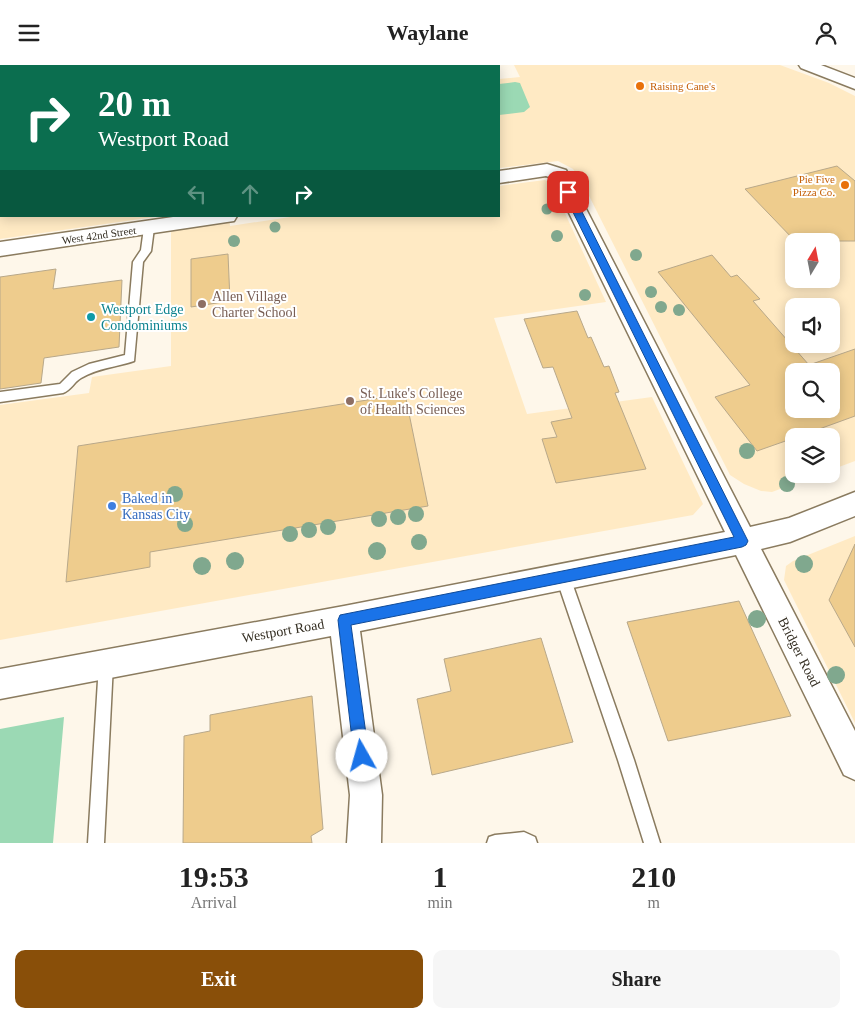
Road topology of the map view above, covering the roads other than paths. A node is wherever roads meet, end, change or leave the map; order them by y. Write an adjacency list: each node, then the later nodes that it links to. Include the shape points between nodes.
1 (808, 65): 2 (street)
2 (855, 84)
3 (500, 177): 9 (street, Bridger Road, via 547,170 559,174)
4 (220, 217): 5 (street, West 42nd Street)
5 (149, 228): 6 (street, West 42nd Street); 7 (lane, via 146,251 138,262 130,358 93,367 76,375 63,388)
6 (0, 249)
7 (0, 397)
8 (855, 504): 9 (street, Westport Road, via 790,530)
9 (742, 541): 10 (street, Westport Road); 14 (street, Bridger Road)
10 (563, 577): 11 (street, Westport Road); 19 (lane)
11 (344, 620): 12 (street, Westport Road); 16 (street, via 366,795)
12 (106, 664): 13 (street, Westport Road); 15 (lane)
13 (0, 684)
14 (855, 763)
15 (96, 843)
16 (364, 843)
17 (495, 843): 18 (lane, via 524,840)
18 (529, 843)
19 (652, 843)

